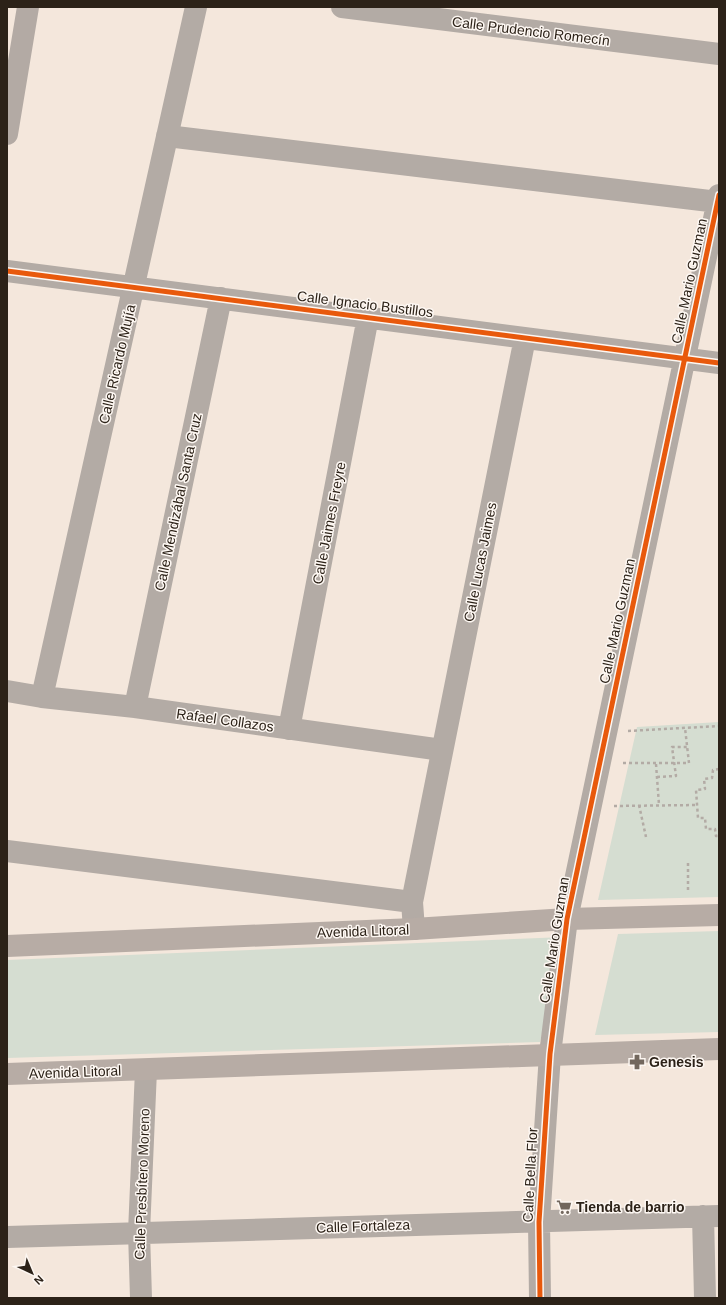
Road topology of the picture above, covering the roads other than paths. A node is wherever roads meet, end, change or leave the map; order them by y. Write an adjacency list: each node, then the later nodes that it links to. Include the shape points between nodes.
1 (28, 7): 5 (main road)
2 (196, 7): 6 (street, Calle Ricardo Mujía)
3 (355, 8): 4 (street, Calle Prudencio Romecín)
4 (719, 54)
5 (7, 134)
6 (167, 136): 7 (street); 9 (street, Calle Ricardo Mujía)
7 (718, 199): 13 (street, Calle Mario Guzman)
8 (7, 271): 9 (street, Calle Ignacio Bustillos)
9 (134, 286): 10 (street, Calle Ignacio Bustillos); 16 (street, Calle Ricardo Mujía)
10 (221, 298): 11 (street, Calle Ignacio Bustillos); 17 (street, Calle Mendizábal Santa Cruz)
11 (368, 317): 12 (street, Calle Ignacio Bustillos); 18 (street, Calle Jaimes Freyre)
12 (525, 338): 13 (street, Calle Ignacio Bustillos); 19 (street, Calle Lucas Jaimes)
13 (685, 359): 14 (street, Calle Ignacio Bustillos); 23 (street, Calle Mario Guzman)
14 (719, 363)
15 (7, 691): 16 (street, Rafael Collazos)
16 (42, 697): 17 (street, Rafael Collazos)
17 (135, 707): 18 (street, Rafael Collazos)
18 (289, 729): 19 (street, Rafael Collazos)
19 (442, 750): 21 (street, Calle Lucas Jaimes)
20 (7, 851): 21 (street)
21 (412, 902): 24 (street, Calle Lucas Jaimes)
22 (719, 915): 23 (main road, Avenida Litoral)
23 (567, 919): 24 (main road, Avenida Litoral); 27 (street, Calle Mario Guzman)
24 (414, 929): 25 (main road, Avenida Litoral)
25 (7, 946)
26 (719, 1049): 27 (main road, Avenida Litoral)
27 (550, 1054): 28 (main road, Avenida Litoral); 31 (street, Calle Bella Flor)
28 (146, 1070): 29 (main road, Avenida Litoral); 32 (street, Calle Presbítero Moreno)
29 (7, 1074)
30 (711, 1216): 31 (street, Calle Fortaleza); 36 (street)
31 (539, 1222): 32 (street, Calle Fortaleza); 35 (street, Calle Bella Flor)
32 (139, 1232): 33 (street, Calle Fortaleza); 34 (street, Calle Presbítero Moreno)
33 (7, 1237)
34 (140, 1298)
35 (540, 1298)
36 (704, 1298)

